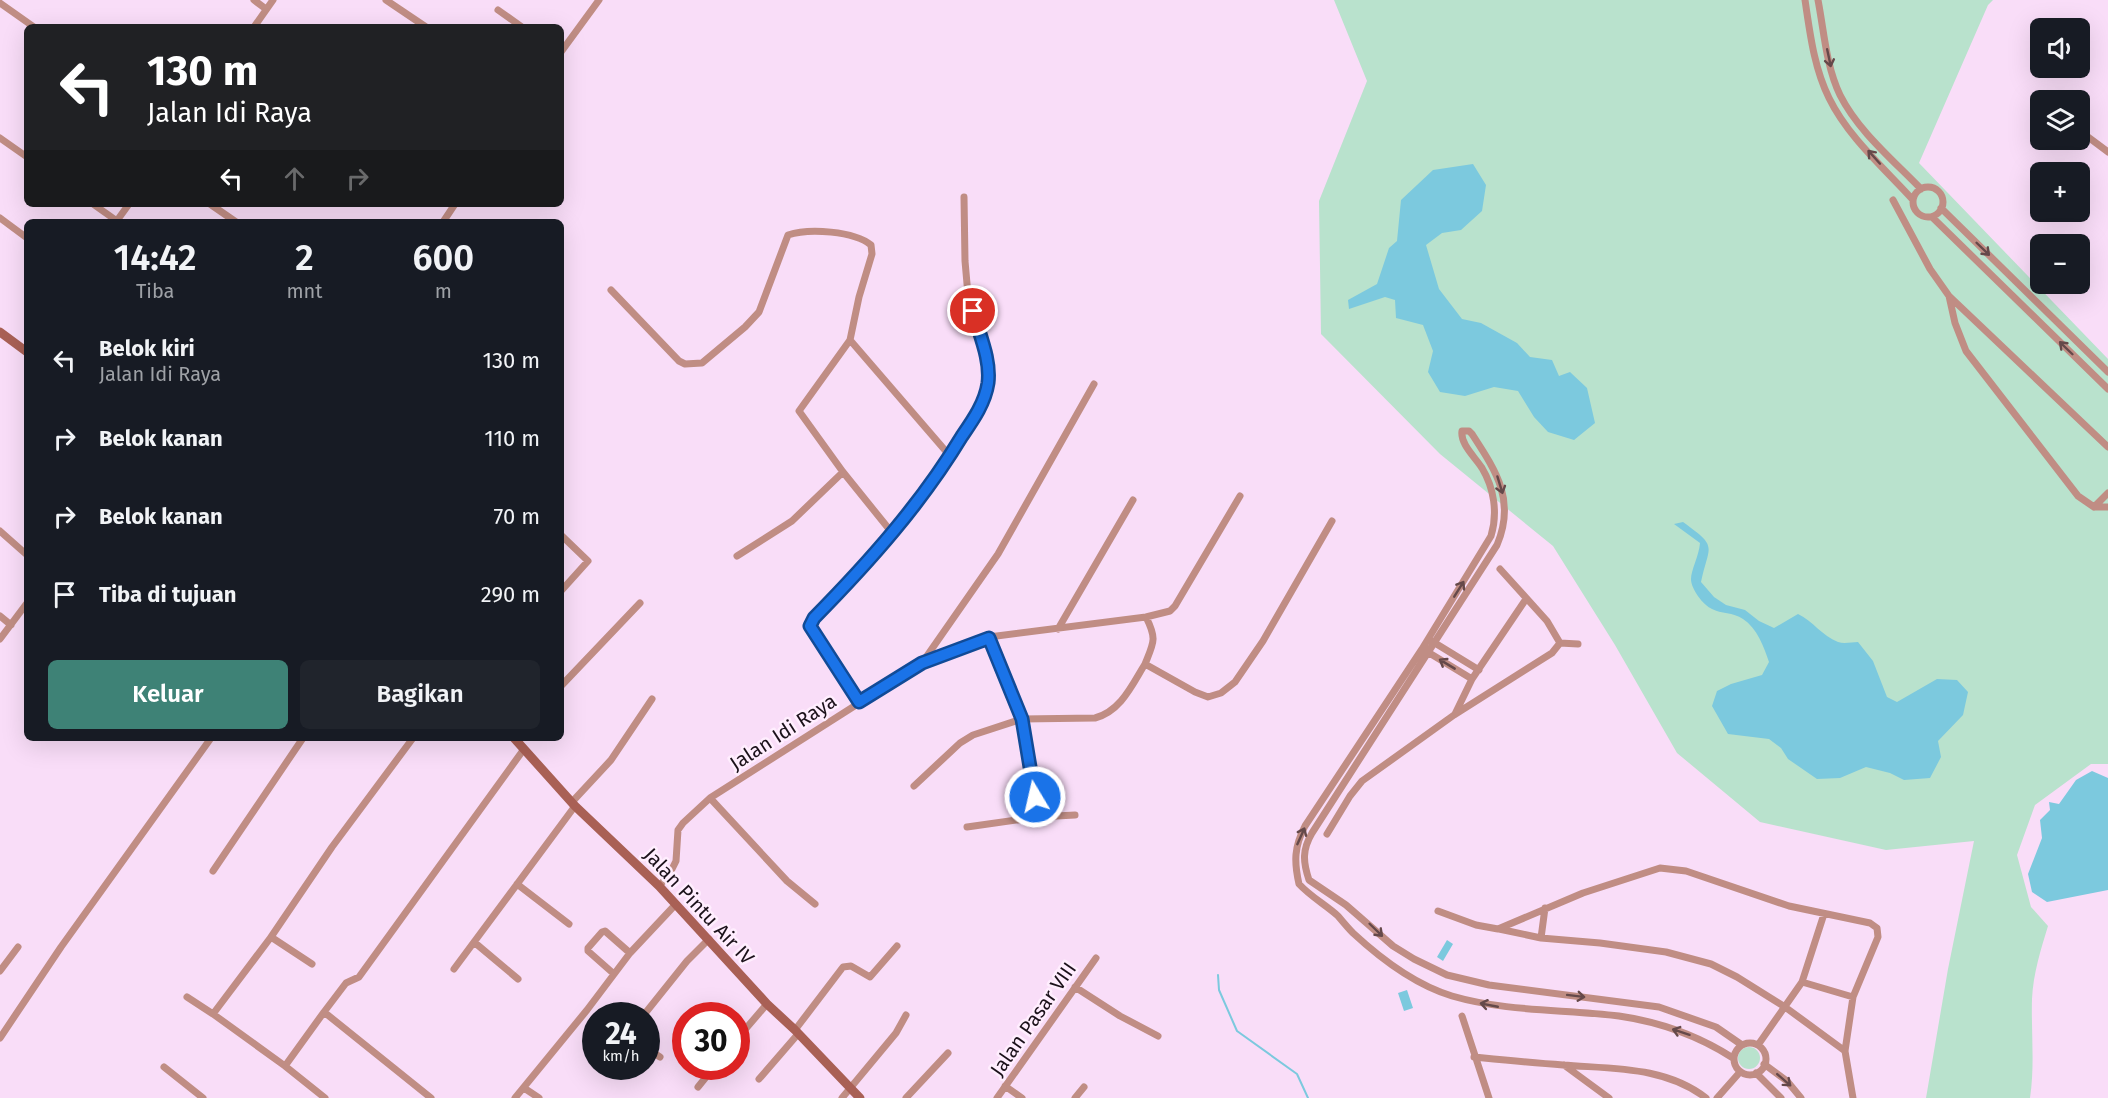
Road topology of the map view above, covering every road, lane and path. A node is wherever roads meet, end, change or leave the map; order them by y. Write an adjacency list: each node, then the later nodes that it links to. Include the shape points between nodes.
1 (254, 0): 8 (street)
2 (273, 0): 8 (street)
3 (386, 0): 12 (street)
4 (1805, 0): 16 (street, via 1823,84)
5 (1818, 0): 15 (street, one-way to 15, via 1832,73)
6 (596, 1): 14 (street)
7 (0, 3): 10 (street)
8 (266, 9): 11 (street)
9 (498, 10): 13 (street)
10 (30, 24)
11 (256, 24)
12 (422, 24)
13 (518, 24)
14 (564, 48)
15 (1855, 119): 16 (street); 21 (street)
16 (1846, 127): 24 (street, one-way to 16)
17 (0, 138): 20 (street)
18 (2090, 138): 19 (street)
19 (2108, 152)
20 (24, 155)
21 (1921, 189): 24 (street); 27 (street, via 1938,192)
22 (964, 197): 42 (street, via 968,295 989,369 981,406)
23 (1893, 200): 34 (street)
24 (1913, 200): 28 (street, via 1918,214)
25 (97, 207): 30 (street)
26 (214, 207): 31 (street)
27 (1941, 208): 28 (street); 38 (street, one-way to 38)
28 (1932, 216): 40 (street, one-way to 28)
29 (0, 218): 32 (street)
30 (112, 219)
31 (232, 219)
32 (24, 236)
33 (610, 290): 36 (street, via 679,361 694,365 709,358 759,312 788,235 814,230 861,238 873,249)
34 (1949, 296): 41 (street); 47 (street, via 1966,351 2078,496)
35 (0, 332): 37 (main road)
36 (850, 340): 42 (street); 43 (street, via 799,411)
37 (24, 346)
38 (2108, 372)
39 (1094, 384): 70 (street, via 998,554)
40 (2108, 389)
41 (2108, 447)
42 (950, 456): 51 (street)
43 (843, 472): 51 (street); 54 (street, via 792,521)
44 (2108, 493): 47 (street)
45 (1240, 496): 61 (street, Jalan Idi Raya, via 1175,606)
46 (1133, 500): 63 (street)
47 (2094, 507): 48 (street)
48 (2108, 507)
49 (1332, 521): 71 (street, via 1263,641 1235,682 1221,693 1208,697)
50 (0, 531): 53 (street)
51 (893, 534): 76 (street, via 810,626)
52 (564, 538): 56 (street, via 588,561)
53 (24, 552)
54 (737, 556)
55 (1500, 569): 57 (street)
56 (564, 588)
57 (1526, 600): 67 (street, via 1547,621); 72 (street)
58 (640, 603): 74 (street)
59 (24, 607): 62 (street)
60 (0, 616): 62 (street)
61 (1146, 617): 63 (street, Jalan Idi Raya); 71 (street, via 1154,641)
62 (11, 625): 65 (street)
63 (1058, 629): 64 (street, Jalan Idi Raya)
64 (989, 638): 70 (street, Jalan Idi Raya); 78 (street)
65 (0, 639)
66 (1431, 640): 66 (street, one-way to 66, via 1494,527 1490,486 1462,439 1462,431 1466,430 1500,480 1504,527 1497,545); 69 (street); 72 (street)
67 (1560, 643): 68 (street); 77 (street, via 1552,653)
68 (1578, 644)
69 (1425, 651): 73 (street, one-way to 69); 79 (street)
70 (922, 663): 76 (street, Jalan Idi Raya)
71 (1145, 664): 78 (street, via 1121,701 1104,716)
72 (1479, 670): 73 (street)
73 (1472, 679): 77 (street)
74 (564, 683)
75 (652, 699): 87 (street, via 611,760)
76 (859, 702): 86 (street, Jalan Idi Raya)
77 (1454, 715): 91 (street, via 1362,781)
78 (1022, 719): 85 (street, via 960,743); 89 (street)
79 (1373, 730): 97 (street, via 1304,849 1309,880); 101 (street, one-way to 79, via 1299,884 1294,855 1305,826)
80 (209, 741): 131 (street)
81 (301, 741): 92 (street)
82 (410, 741): 104 (street)
83 (517, 741): 84 (main road, Jalan Pintu Air IV)
84 (524, 749): 87 (main road, Jalan Pintu Air IV); 124 (street, via 358,977 346,983)
85 (914, 786)
86 (710, 798): 94 (street, Jalan Idi Raya, via 678,830 676,861); 96 (street, via 787,881)
87 (573, 804): 93 (street); 94 (main road, Jalan Pintu Air IV)
88 (1075, 815): 89 (street)
89 (1038, 817): 90 (street)
90 (967, 827)
91 (1327, 834)
92 (213, 871)
93 (518, 884): 102 (street); 107 (street)
94 (659, 886): 95 (main road, Jalan Pintu Air IV)
95 (676, 904): 106 (main road, Jalan Pintu Air IV); 110 (street)
96 (815, 904)
97 (1346, 904): 101 (street); 132 (street, one-way to 132, via 1393,946 1447,975 1489,985 1659,1007 1716,1027)
98 (1545, 908): 100 (street, via 1660,868 1672,868); 103 (street); 105 (street)
99 (1438, 911): 103 (street)
100 (1824, 914): 117 (street); 120 (street, via 1870,923 1877,928 1878,937)
101 (1338, 916): 137 (street, one-way to 101, via 1697,1037 1649,1023 1506,1008 1450,996 1405,973 1370,948)
102 (569, 924)
103 (1498, 929): 105 (street)
104 (271, 937): 112 (street); 125 (street)
105 (1541, 938): 123 (street, via 1694,958 1737,977)
106 (709, 939): 121 (street); 122 (main road, Jalan Pintu Air IV)
107 (474, 942): 113 (street); 116 (street)
108 (897, 946): 129 (street, via 870,977 851,966 843,967)
109 (18, 948): 114 (street)
110 (630, 953): 115 (street); 115 (street, via 605,931 588,948)
111 (1096, 958): 118 (street, Jalan Pasar VIII)
112 (312, 964)
113 (454, 969)
114 (0, 971)
115 (614, 974): 149 (street)
116 (518, 979)
117 (1802, 982): 120 (street); 123 (street)
118 (1075, 987): 130 (street); 146 (street, Jalan Pasar VIII)
119 (187, 997): 125 (street)
120 (1853, 997): 134 (street)
121 (654, 1002)
122 (767, 1004): 128 (street); 129 (main road, Jalan Pintu Air IV)
123 (1785, 1007): 133 (street); 134 (street)
124 (324, 1012): 140 (street); 153 (street)
125 (213, 1014): 140 (street)
126 (906, 1015): 150 (street, via 896,1033)
127 (1462, 1016): 136 (street)
128 (750, 1024)
129 (797, 1032): 144 (street); 150 (main road, Jalan Pintu Air IV)
130 (1158, 1036)
131 (0, 1038)
132 (1742, 1045): 133 (street); 137 (street)
133 (1758, 1045): 139 (street, via 1765,1053)
134 (1845, 1051): 168 (street)
135 (948, 1053): 158 (street)
136 (1474, 1057): 138 (street); 162 (street)
137 (1733, 1058): 142 (street)
138 (1564, 1065): 163 (street); 164 (street, via 1619,1067 1662,1076)
139 (1764, 1065): 143 (street); 167 (street, one-way to 167, via 1787,1081)
140 (285, 1066): 152 (street)
141 (164, 1067): 151 (street)
142 (1740, 1072): 143 (street); 165 (street)
143 (1756, 1073): 166 (street)
144 (759, 1079)
145 (704, 1080): 147 (street)
146 (1005, 1086): 159 (street, Jalan Pasar VIII); 160 (street)
147 (698, 1087)
148 (1084, 1087): 161 (street)
149 (524, 1088): 154 (street); 155 (street)
150 (850, 1088): 156 (street); 157 (main road, Jalan Pintu Air IV)
151 (203, 1098)
152 (325, 1098)
153 (431, 1098)
154 (515, 1098)
155 (539, 1098)
156 (842, 1098)
157 (860, 1098)
158 (906, 1098)
159 (997, 1098)
160 (1022, 1098)
161 (1075, 1098)
162 (1490, 1098)
163 (1609, 1098)
164 (1706, 1098)
165 (1717, 1098)
166 (1781, 1098)
167 (1802, 1098)
168 (1853, 1098)

